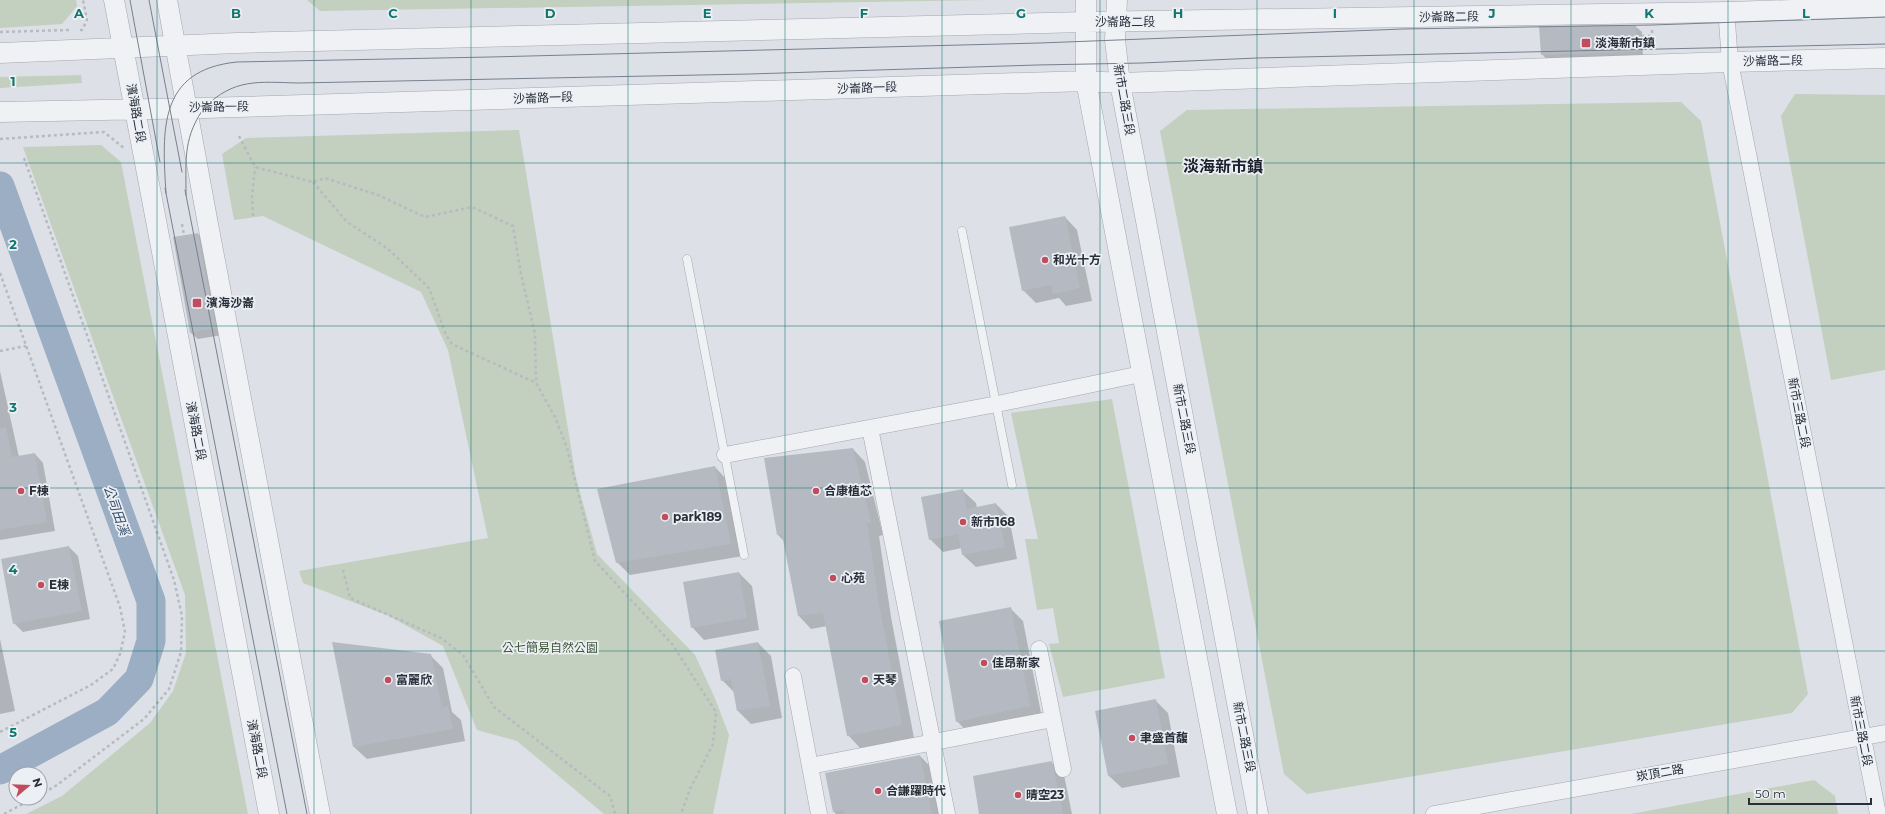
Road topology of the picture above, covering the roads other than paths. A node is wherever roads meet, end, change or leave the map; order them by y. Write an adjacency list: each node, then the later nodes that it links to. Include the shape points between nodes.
1 (114, 0): 10 (street, 濱海路二段)
2 (167, 0): 9 (street)
3 (1086, 0): 7 (street)
4 (1117, 0): 8 (street, 新市二路三段)
5 (1885, 7): 6 (street, 沙崙路二段)
6 (1729, 12): 8 (street, 沙崙路二段); 13 (street, 新市三路二段, via 1727,22)
7 (1085, 22): 8 (street, 沙崙路二段); 9 (street); 14 (street)
8 (1116, 22): 15 (street, 新市二路三段)
9 (176, 45): 10 (street); 16 (street)
10 (124, 48): 11 (street); 17 (street, 濱海路二段)
11 (0, 54)
12 (1885, 58): 13 (street, 沙崙路二段)
13 (1730, 62): 15 (street, 沙崙路二段); 31 (street, 新市三路二段)
14 (1086, 81): 15 (street, 沙崙路二段); 16 (street, 沙崙路一段); 21 (street)
15 (1120, 83): 40 (street, 新市二路三段)
16 (187, 107): 17 (street, 沙崙路一段); 36 (street)
17 (136, 109): 18 (street, 沙崙路一段); 35 (street, 濱海路二段)
18 (0, 112)
19 (962, 231): 22 (lane)
20 (687, 259): 24 (lane)
21 (1141, 374): 22 (street); 39 (street)
22 (997, 404): 23 (street); 25 (lane)
23 (870, 428): 24 (street); 32 (street)
24 (725, 456): 26 (lane)
25 (1012, 485)
26 (744, 554)
27 (1039, 649): 29 (street)
28 (793, 676): 33 (street)
29 (1053, 719): 32 (street); 34 (street)
30 (1885, 733): 31 (street, 崁頂二路)
31 (1862, 737): 41 (street, 崁頂二路); 42 (street, 新市三路二段)
32 (932, 742): 33 (street); 38 (street)
33 (810, 766): 37 (street)
34 (1063, 769)
35 (269, 814)
36 (320, 814)
37 (819, 814)
38 (947, 814)
39 (1227, 814)
40 (1258, 814)
41 (1434, 814)
42 (1878, 814)

